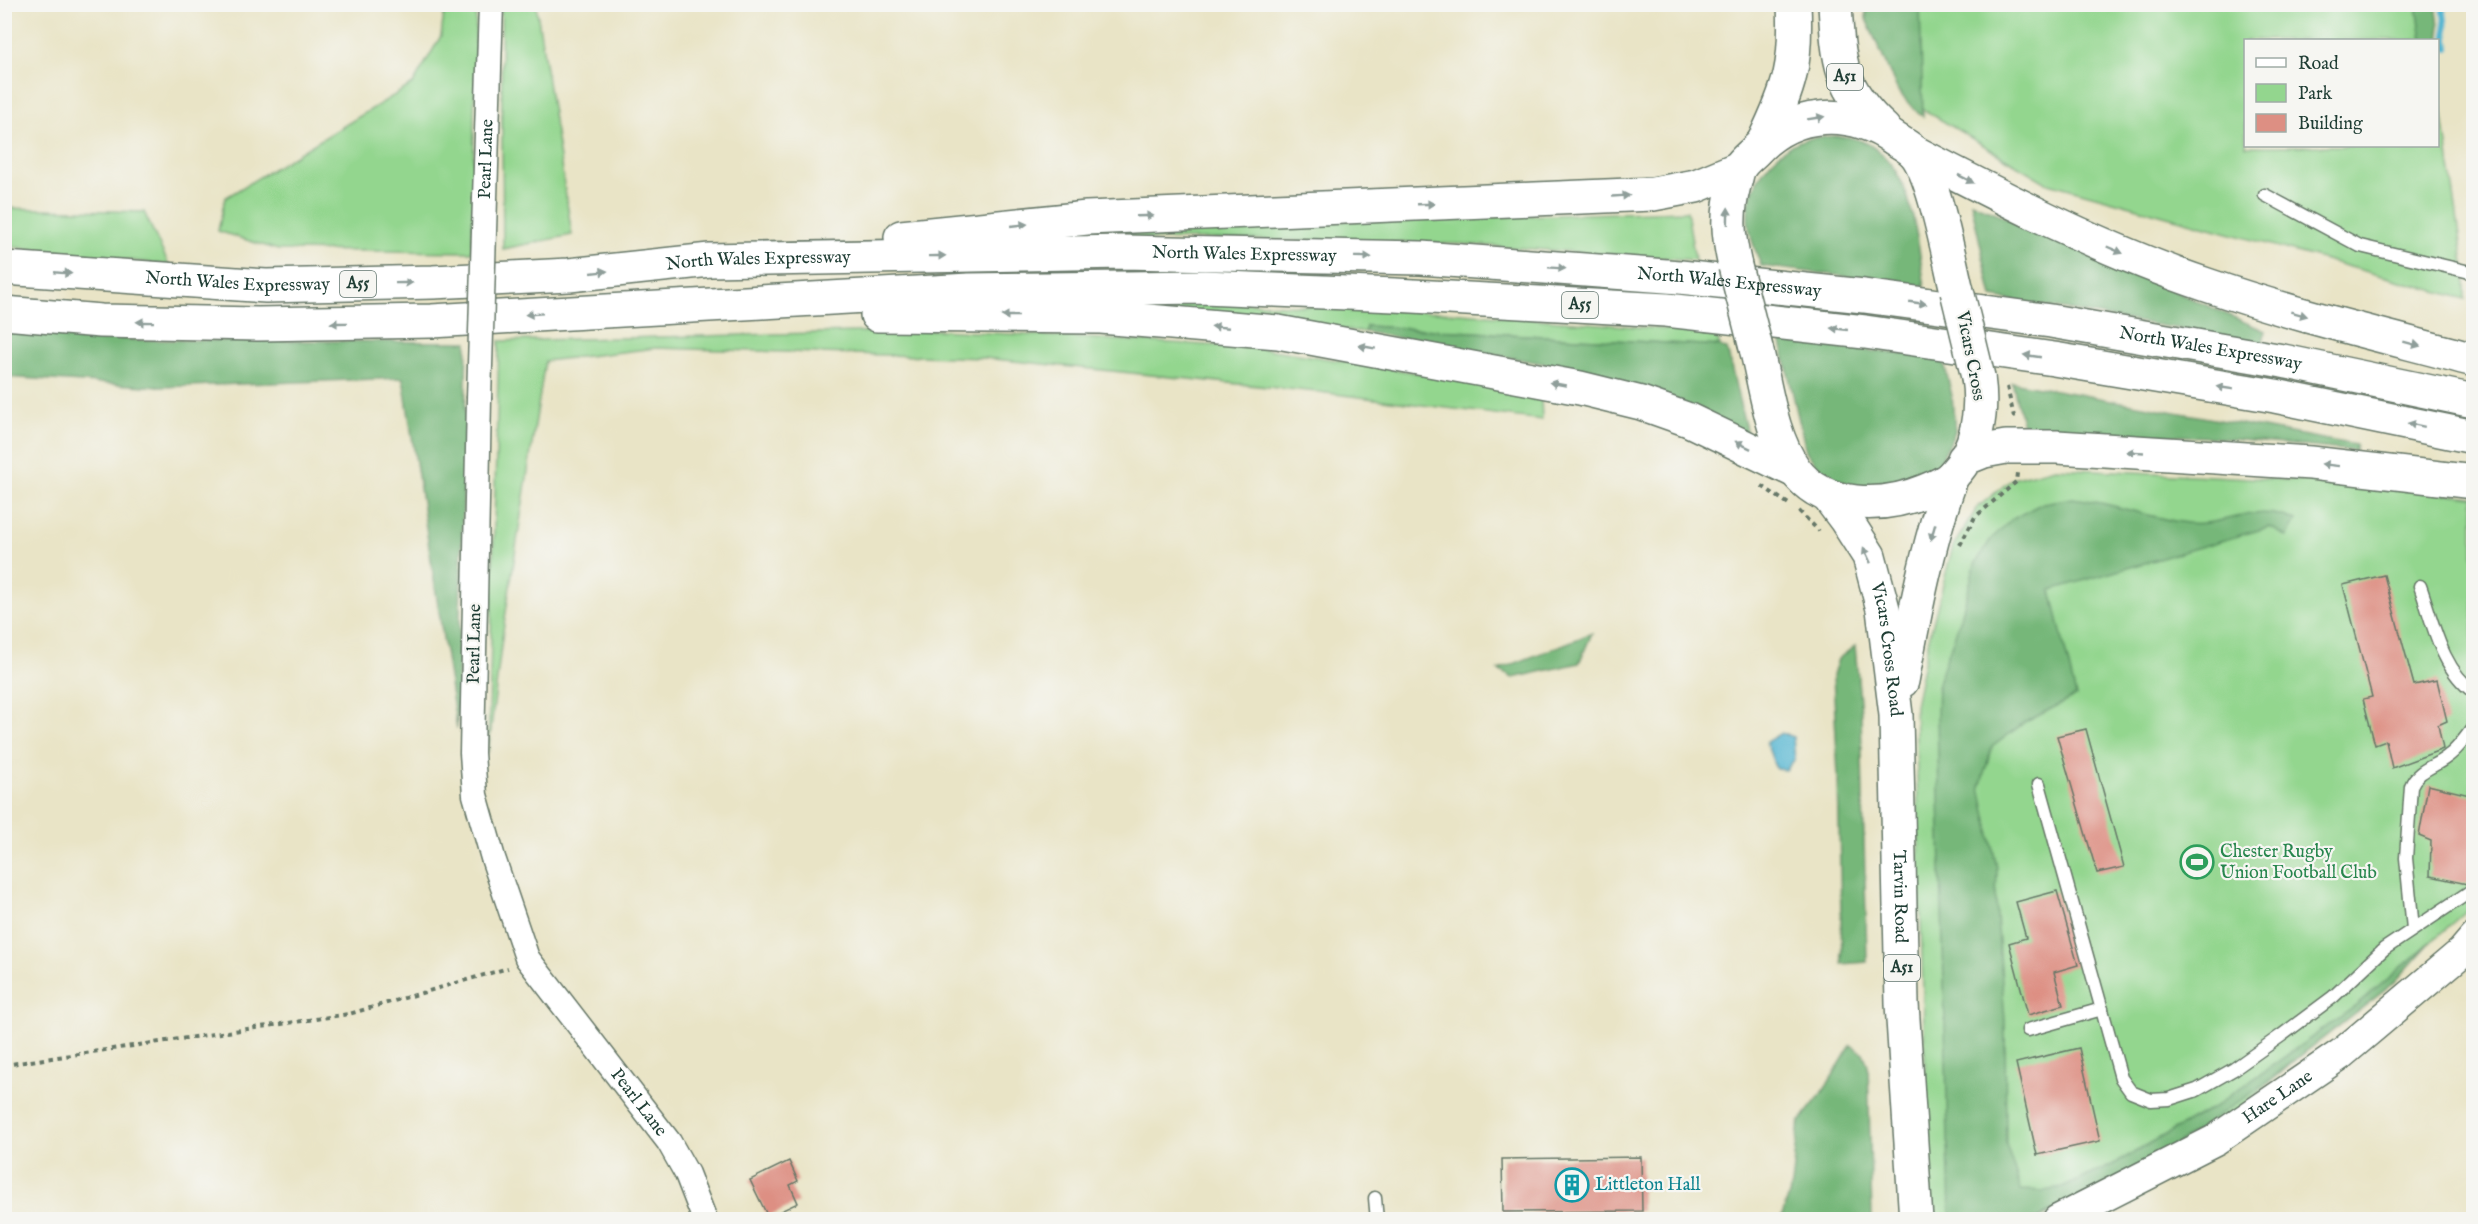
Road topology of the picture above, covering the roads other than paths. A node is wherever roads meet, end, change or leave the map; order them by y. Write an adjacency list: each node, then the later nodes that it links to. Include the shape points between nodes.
1 (491, 4): 31 (street, Pearl Lane, bridge, via 479,399 472,753 475,795 527,958 669,1142)
2 (1794, 4): 4 (highway, A51, via 1793,69 1784,100)
3 (1835, 4): 5 (highway, A51, via 1842,71 1871,118)
4 (1764, 141): 5 (highway, A51, one-way to 5, via 1792,124 1830,116 1866,122); 6 (highway, A51)
5 (1902, 143): 13 (highway, one-way to 13, via 2062,227 2137,259 2282,310); 16 (highway, Vicars Cross / A51, bridge, via 1925,169 1931,188 1981,394 1974,440)
6 (1739, 168): 8 (highway, one-way to 6, via 1087,218 1653,194 1696,186); 17 (highway, A51, one-way to 6, bridge, via 1775,426 1728,229 1728,208)
7 (2265, 195): 10 (lane, via 2360,246)
8 (710, 260): 9 (highway, North Wales Expressway / A55, one-way to 8, via 266,286 569,275); 14 (highway, North Wales Expressway / A55, one-way to 14, via 1123,252 1421,258 1680,277 2051,321 2283,361)
9 (4, 268)
10 (2474, 273)
11 (676, 306): 12 (highway, North Wales Expressway / A55, one-way to 12, via 432,321 258,324 100,321); 15 (highway, North Wales Expressway / A55, one-way to 11, via 2275,396 2054,359 1865,332 1666,310 1204,287 969,290); 17 (highway, one-way to 11, via 1689,420 1641,403 1580,388 1278,332 1101,317 808,315)
12 (4, 313)
13 (2474, 360)
14 (2474, 401)
15 (2474, 437)
16 (1958, 468): 18 (highway, one-way to 16, via 2311,463 2057,447 2006,447 1984,452); 19 (highway, A51, via 1935,487 1896,500 1852,502); 22 (highway, Vicars Cross Road / A51, one-way to 22, via 1940,511 1920,582)
17 (1795, 471): 19 (highway, A51, via 1811,487)
18 (2474, 482)
19 (1828, 496): 22 (highway, Vicars Cross Road / A51, one-way to 19, via 1877,582 1862,544)
20 (2420, 586): 21 (lane, via 2452,670)
21 (2474, 692)
22 (1896, 715): 33 (highway, Tarvin Road / A51, via 1902,1004)
23 (2474, 726): 26 (lane, via 2451,755 2422,771 2411,786 2406,858)
24 (2039, 784): 28 (lane)
25 (2474, 889): 26 (lane)
26 (2413, 929): 28 (lane, via 2333,997 2234,1069 2197,1090 2169,1099 2151,1100 2131,1092 2121,1078)
27 (2474, 938): 34 (street, Hare Lane, via 2341,1054 2215,1140)
28 (2102, 1009): 29 (lane)
29 (2028, 1030)
30 (1375, 1198): 32 (lane)
31 (705, 1220)
32 (1377, 1220)
33 (1916, 1220)
34 (2058, 1220)

